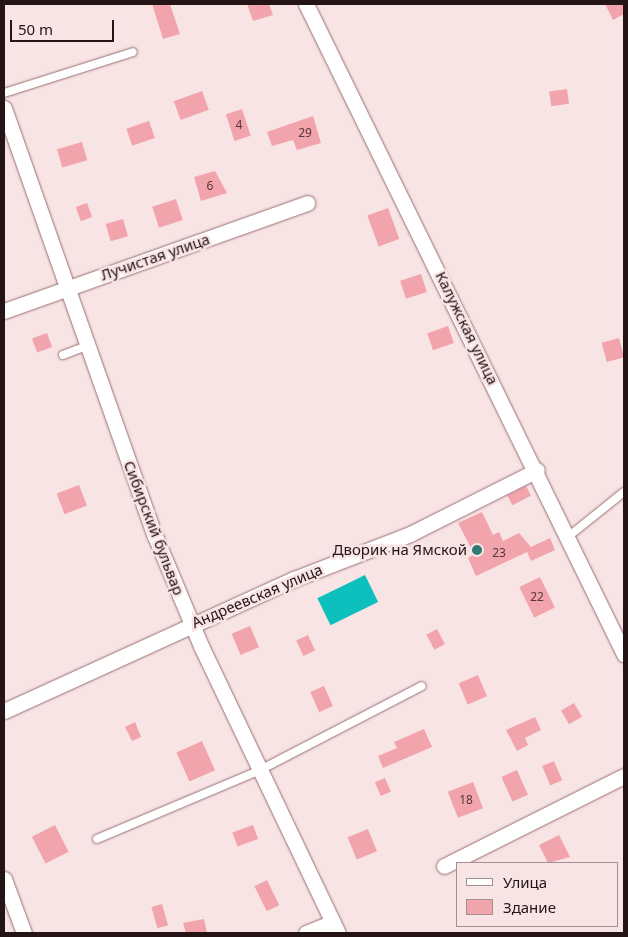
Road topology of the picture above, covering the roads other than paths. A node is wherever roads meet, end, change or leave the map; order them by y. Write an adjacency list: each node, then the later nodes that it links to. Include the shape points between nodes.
1 (306, 4): 10 (street, Калужская улица)
2 (133, 52): 3 (lane)
3 (4, 93)
4 (4, 108): 6 (street, Сибирский бульвар)
5 (307, 203): 6 (street, Лучистая улица)
6 (69, 287): 7 (street, Лучистая улица); 8 (street, Сибирский бульвар)
7 (4, 311)
8 (89, 346): 9 (lane); 13 (street, Сибирский бульвар, via 155,536)
9 (63, 355)
10 (537, 470): 12 (street, Калужская улица); 13 (street, Андреевская улица, via 410,534)
11 (624, 492): 12 (lane)
12 (569, 536): 14 (street, Калужская улица)
13 (192, 624): 16 (street, Андреевская улица); 17 (street, Сибирский бульвар)
14 (624, 654)
15 (422, 686): 17 (lane)
16 (4, 710)
17 (260, 770): 19 (lane); 22 (street, Сибирский бульвар)
18 (624, 776): 20 (street)
19 (97, 839)
20 (444, 866)
21 (4, 879): 23 (street)
22 (335, 928): 24 (street)
23 (24, 933)
24 (306, 933)

